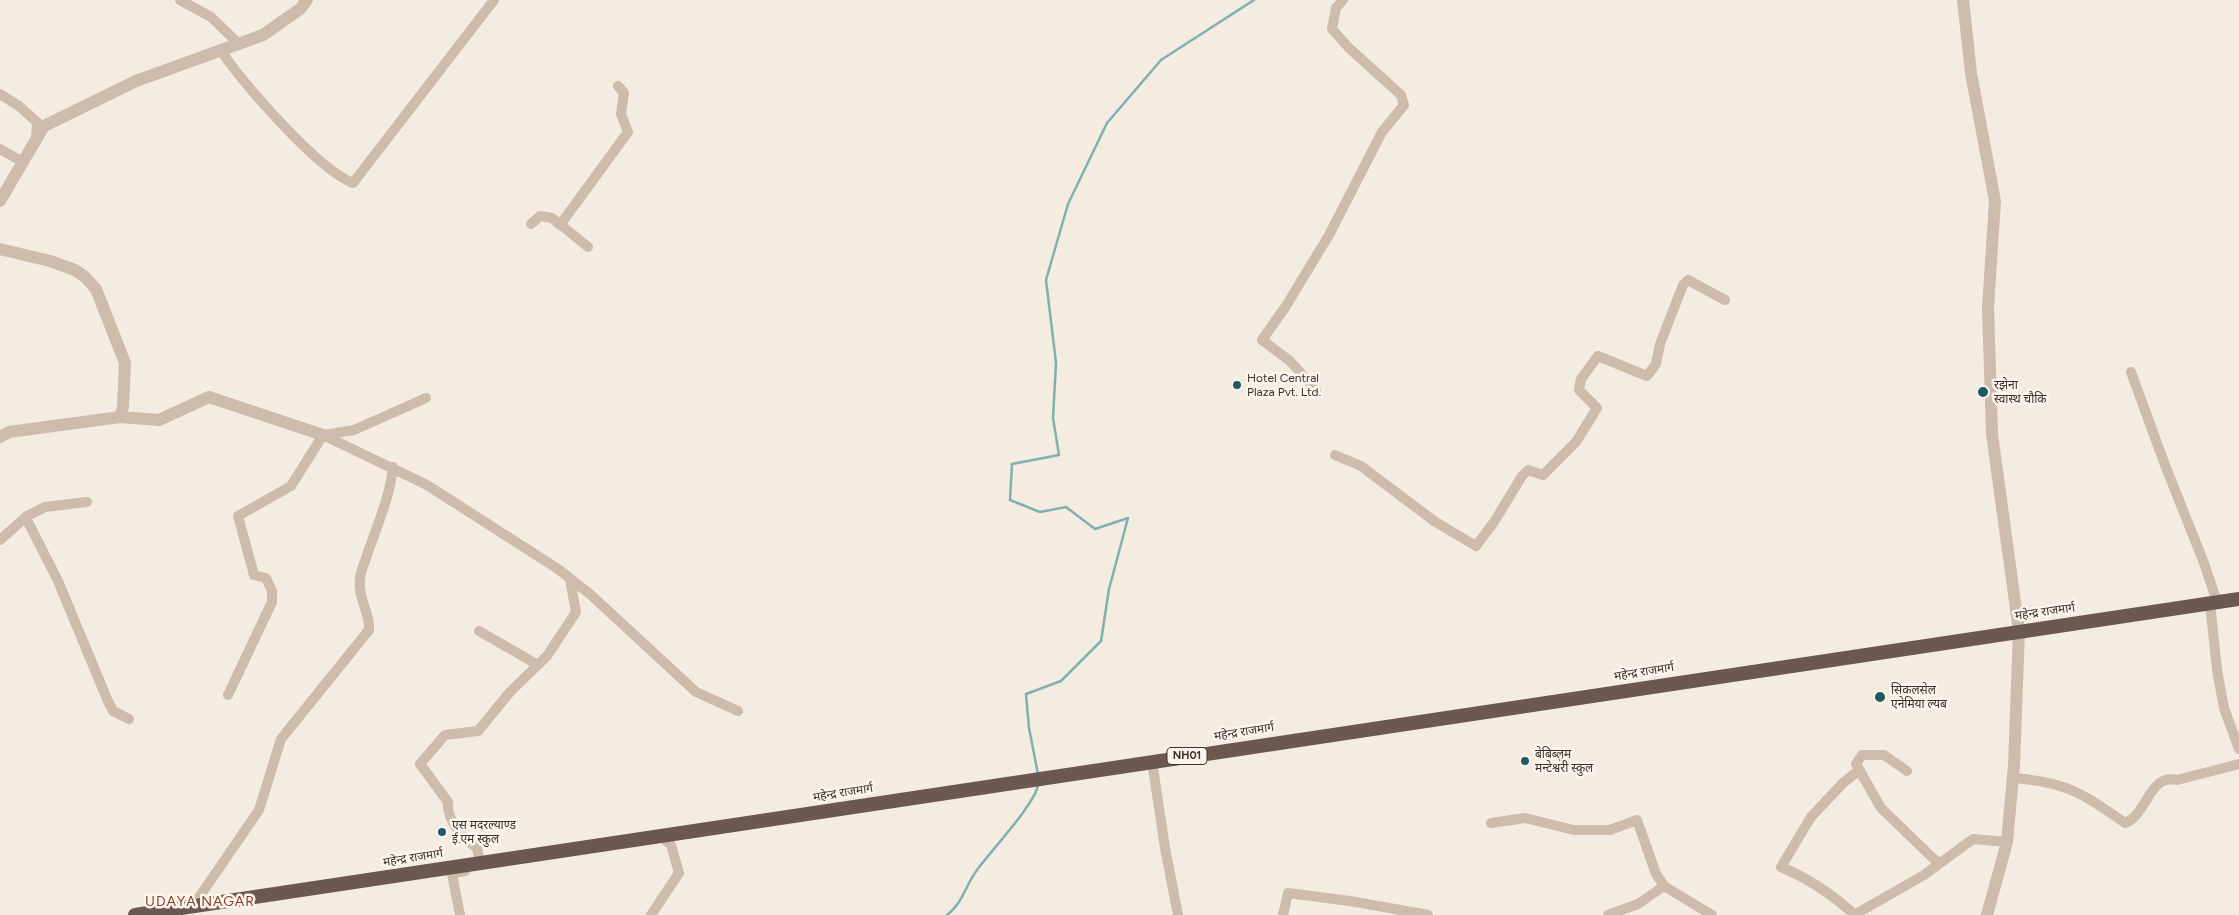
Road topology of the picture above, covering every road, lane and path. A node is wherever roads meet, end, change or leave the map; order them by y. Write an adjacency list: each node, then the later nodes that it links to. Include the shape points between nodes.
1 (180, 0): 6 (street, via 211,18)
2 (307, 0): 6 (street, via 300,9 263,36)
3 (494, 0): 7 (street, via 353,183 340,178 284,125 234,70)
4 (1343, 0): 20 (street, via 1336,8 1332,29 1401,95 1404,105 1382,132 1329,235 1262,340 1290,361)
5 (1963, 0): 33 (street, via 1971,74 1995,201 1988,308 1992,434)
6 (239, 44): 7 (street)
7 (221, 50): 10 (street, via 136,81 44,126)
8 (618, 86): 15 (street, via 624,93 622,114 628,132)
9 (0, 94): 10 (street, via 37,122)
10 (36, 141): 12 (street)
11 (0, 149): 12 (street)
12 (23, 162): 13 (street)
13 (0, 201)
14 (531, 224): 15 (street, via 540,216 552,218)
15 (560, 224): 16 (street)
16 (588, 247)
17 (0, 248): 22 (street, via 75,270 96,289 125,363)
18 (1725, 300): 25 (street, via 1688,280 1683,285 1660,344 1656,364 1647,376 1598,356 1581,379 1579,390 1597,408 1576,442 1543,475 1528,470 1522,476 1476,546 1434,521 1361,466)
19 (2131, 372): 32 (street, via 2204,563)
20 (1316, 390)
21 (426, 398): 23 (street, via 354,430)
22 (120, 416): 23 (street, via 159,420 209,398); 24 (street, via 9,432)
23 (323, 435): 26 (street); 36 (street, via 291,486 238,516 254,575 266,578 272,591 272,602)
24 (0, 437)
25 (1335, 455)
26 (393, 467): 30 (street, via 427,484); 52 (street, via 389,494 361,576 362,606 370,620 369,630 281,739 260,810)
27 (87, 502): 28 (street, via 45,507)
28 (26, 518): 29 (street); 38 (street, via 58,581 107,700 113,711)
29 (0, 540)
30 (570, 579): 35 (street, via 576,612); 37 (street, via 696,692)
31 (2239, 599): 32 (highway, महेन्द्र राजमार्ग / NH01)
32 (2213, 603): 33 (highway, महेन्द्र राजमार्ग / NH01); 39 (street, via 2222,698)
33 (2019, 630): 40 (highway, महेन्द्र राजमार्ग / NH01); 44 (street)
34 (479, 631): 35 (street)
35 (538, 665): 49 (street, via 510,692 478,731 445,735 420,764 448,802 447,809 462,838 477,848)
36 (228, 695)
37 (738, 711)
38 (130, 719)
39 (2239, 749)
40 (1152, 761): 46 (highway, महेन्द्र राजमार्ग / NH01); 57 (street)
41 (2239, 764): 44 (street, via 2177,780 2170,778 2157,784 2135,819 2125,823 2087,796 2054,783)
42 (1858, 771): 43 (street, via 1856,764 1862,756 1884,755); 50 (street, via 1881,808); 62 (street, via 1843,782 1811,817 1781,867 1800,875)
43 (1907, 771)
44 (2013, 778): 47 (street)
45 (1491, 824): 51 (street, via 1525,818 1574,830 1610,830 1638,820 1656,874)
46 (661, 836): 48 (highway, महेन्द्र राजमार्ग / NH01); 56 (street, via 672,845 679,873)
47 (2007, 842): 50 (street, via 1973,839); 63 (street)
48 (505, 861): 49 (highway, महेन्द्र राजमार्ग / NH01); 55 (street, via 452,874)
49 (480, 863): 52 (highway, महेन्द्र राजमार्ग / NH01)
50 (1939, 864): 62 (street, via 1924,876)
51 (1664, 886): 60 (street, via 1638,904); 61 (street)
52 (193, 906): 53 (highway, महेन्द्र राजमार्ग / NH01)
53 (158, 913): 54 (highway, महेन्द्र राजमार्ग / NH01)
54 (135, 915)
55 (460, 915)
56 (651, 915)
57 (1178, 915)
58 (1284, 915): 59 (street, via 1288,893)
59 (1428, 915)
60 (1608, 915)
61 (1712, 915)
62 (1854, 915)
63 (1987, 915)

